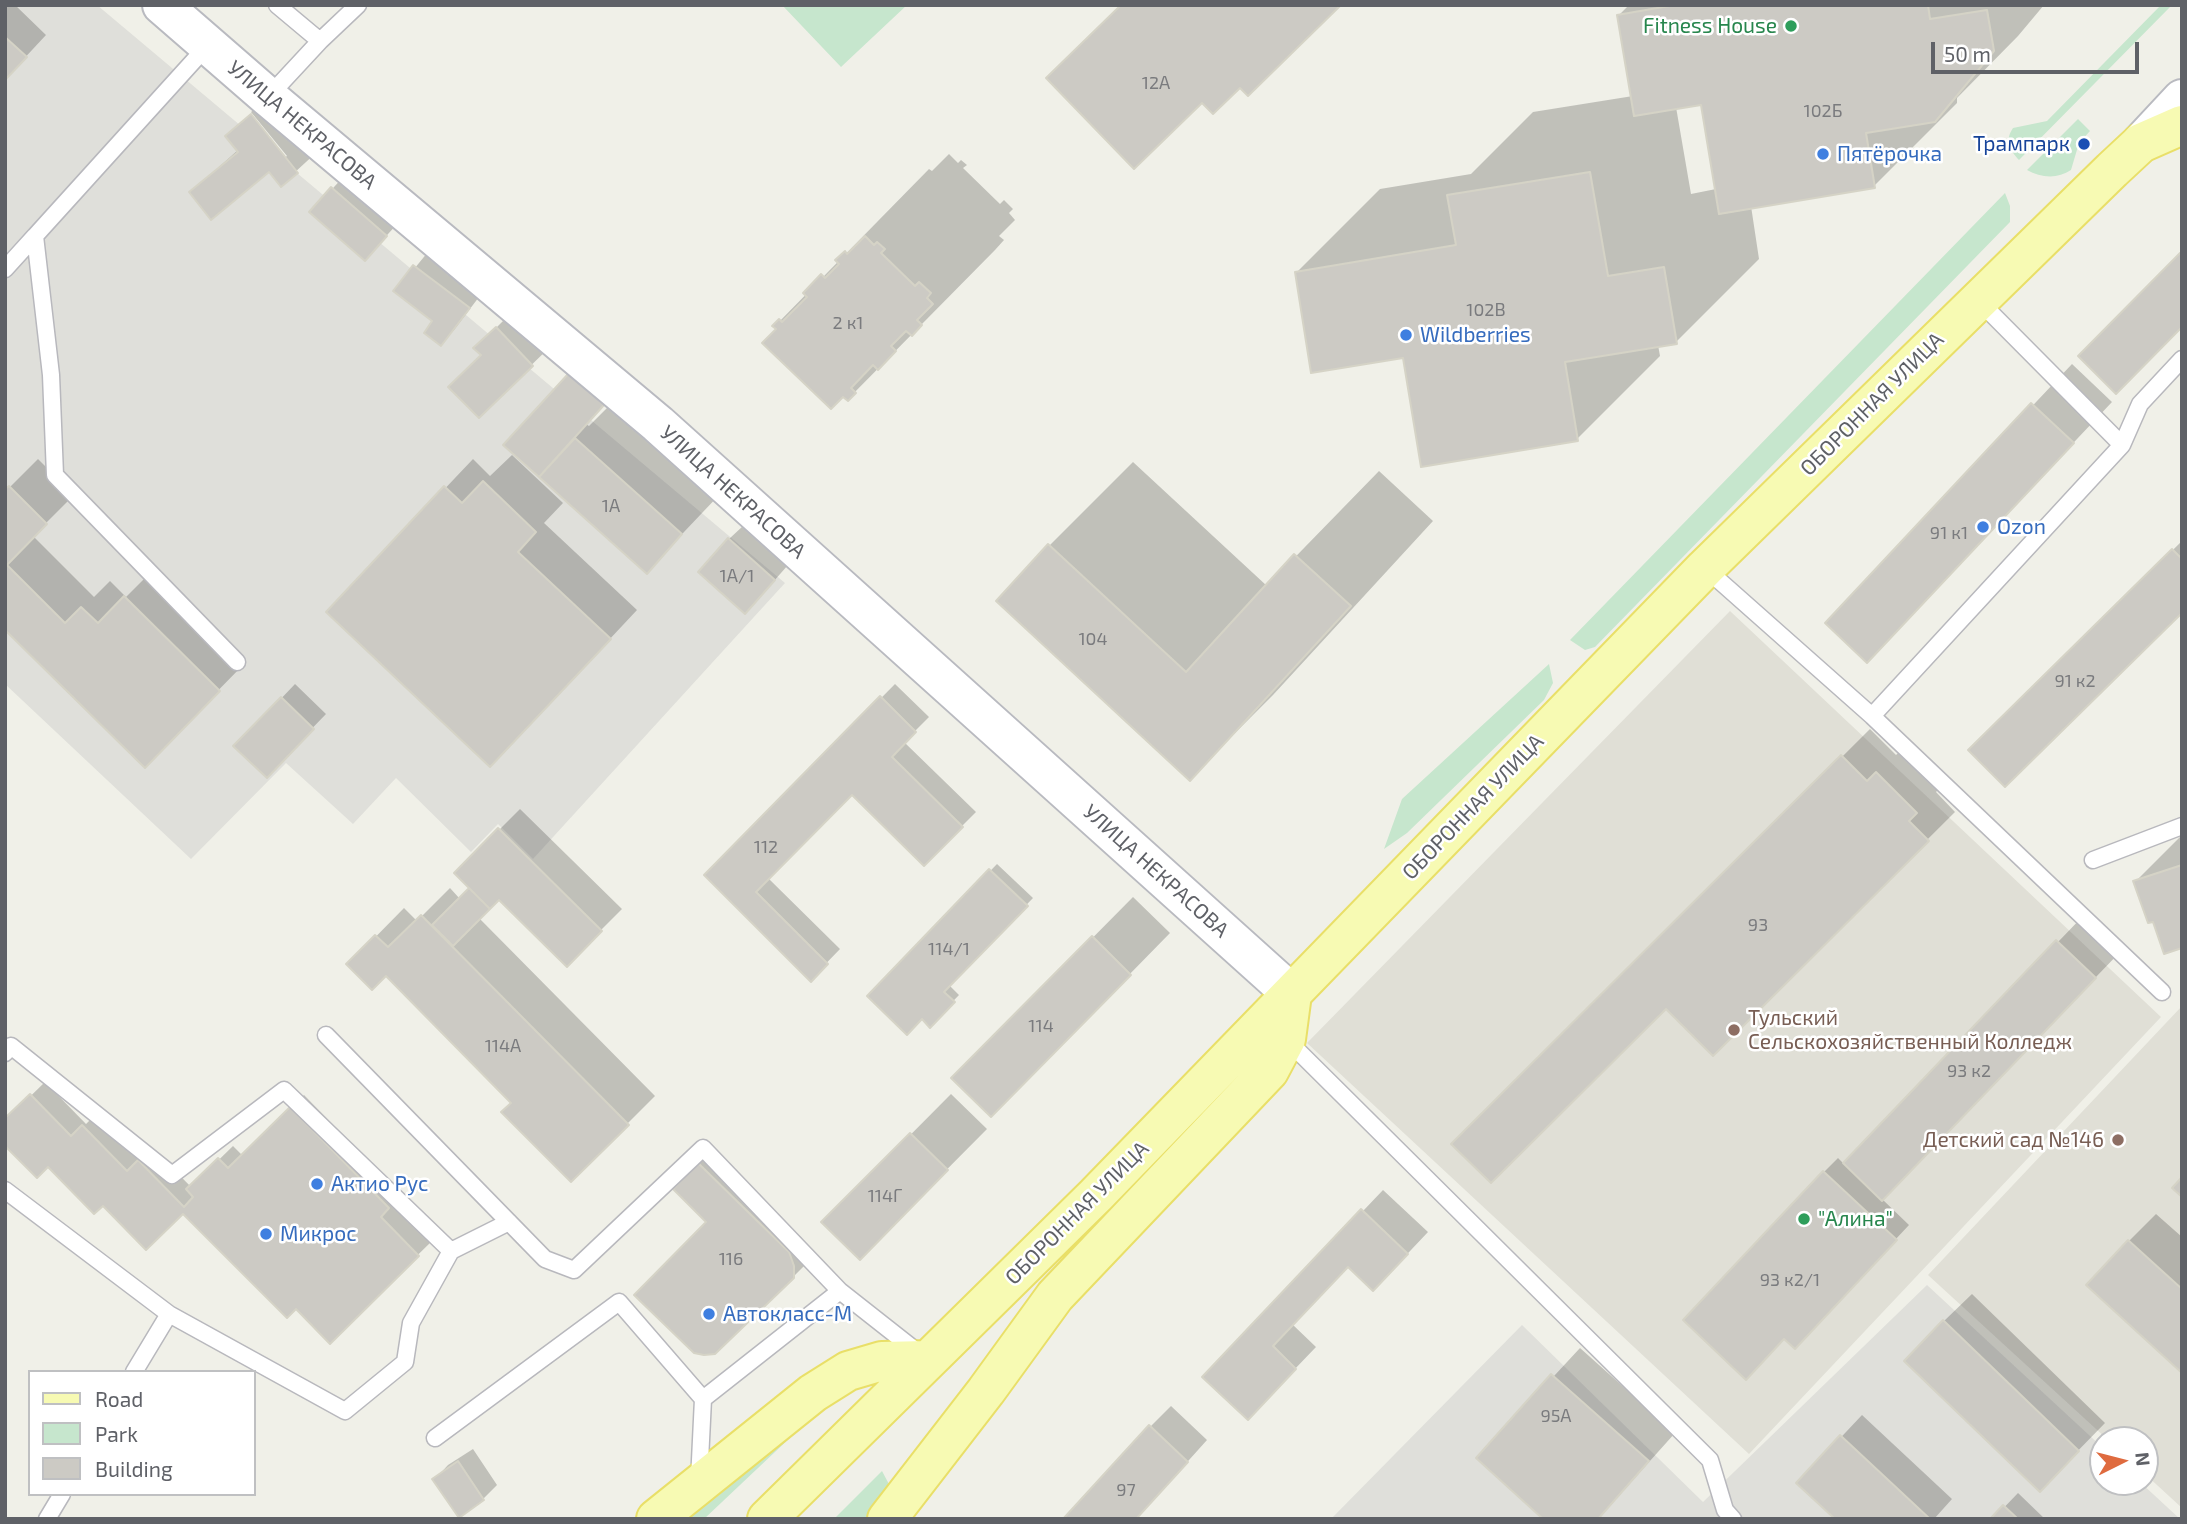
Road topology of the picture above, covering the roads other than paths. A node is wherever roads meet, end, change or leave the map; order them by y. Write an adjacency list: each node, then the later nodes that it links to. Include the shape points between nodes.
1 (162, 5): 5 (street, УЛИЦА НЕКРАСОВА)
2 (277, 5): 4 (lane)
3 (358, 5): 4 (lane)
4 (320, 41): 6 (lane)
5 (208, 45): 6 (street, УЛИЦА НЕКРАСОВА); 10 (lane)
6 (268, 97): 21 (street, УЛИЦА НЕКРАСОВА, via 658,424)
7 (2182, 99): 9 (street, ОБОРОННАЯ УЛИЦА)
8 (2182, 125): 9 (main road)
9 (2141, 143): 12 (main road, ОБОРОННАЯ УЛИЦА)
10 (35, 236): 11 (lane); 16 (lane, via 51,375 55,475)
11 (5, 269)
12 (1978, 300): 14 (lane); 15 (main road, ОБОРОННАЯ УЛИЦА)
13 (2182, 359): 14 (lane, via 2140,404)
14 (2122, 445): 17 (lane)
15 (1705, 568): 17 (lane); 21 (main road, ОБОРОННАЯ УЛИЦА)
16 (237, 662)
17 (1872, 716): 20 (lane)
18 (2182, 826): 19 (lane)
19 (2093, 860)
20 (2162, 992)
21 (1281, 1017): 25 (main road, ОБОРОННАЯ УЛИЦА); 29 (main road, via 1269,1072); 42 (lane, via 1710,1460 1724,1510)
22 (326, 1035): 26 (lane)
23 (5, 1053): 27 (lane, via 11,1046 172,1175 284,1090)
24 (5, 1190): 30 (lane)
25 (1096, 1195): 29 (main road); 31 (main road, ОБОРОННАЯ УЛИЦА)
26 (509, 1222): 27 (lane); 28 (lane, via 545,1259 574,1270 702,1148)
27 (451, 1251): 30 (lane, via 411,1323 405,1362 345,1411)
28 (839, 1291): 32 (lane); 34 (lane)
29 (1055, 1296): 31 (main road); 41 (main road)
30 (169, 1314): 33 (lane)
31 (955, 1334): 32 (main road, ОБОРОННАЯ УЛИЦА)
32 (928, 1360): 36 (main road, via 882,1361 848,1371); 40 (main road, ОБОРОННАЯ УЛИЦА)
33 (135, 1370)
34 (703, 1399): 35 (lane, via 619,1303); 36 (lane)
35 (435, 1438)
36 (698, 1484): 39 (main road)
37 (61, 1496): 38 (lane)
38 (47, 1519)
39 (656, 1519)
40 (767, 1519)
41 (887, 1519)
42 (1733, 1519)

